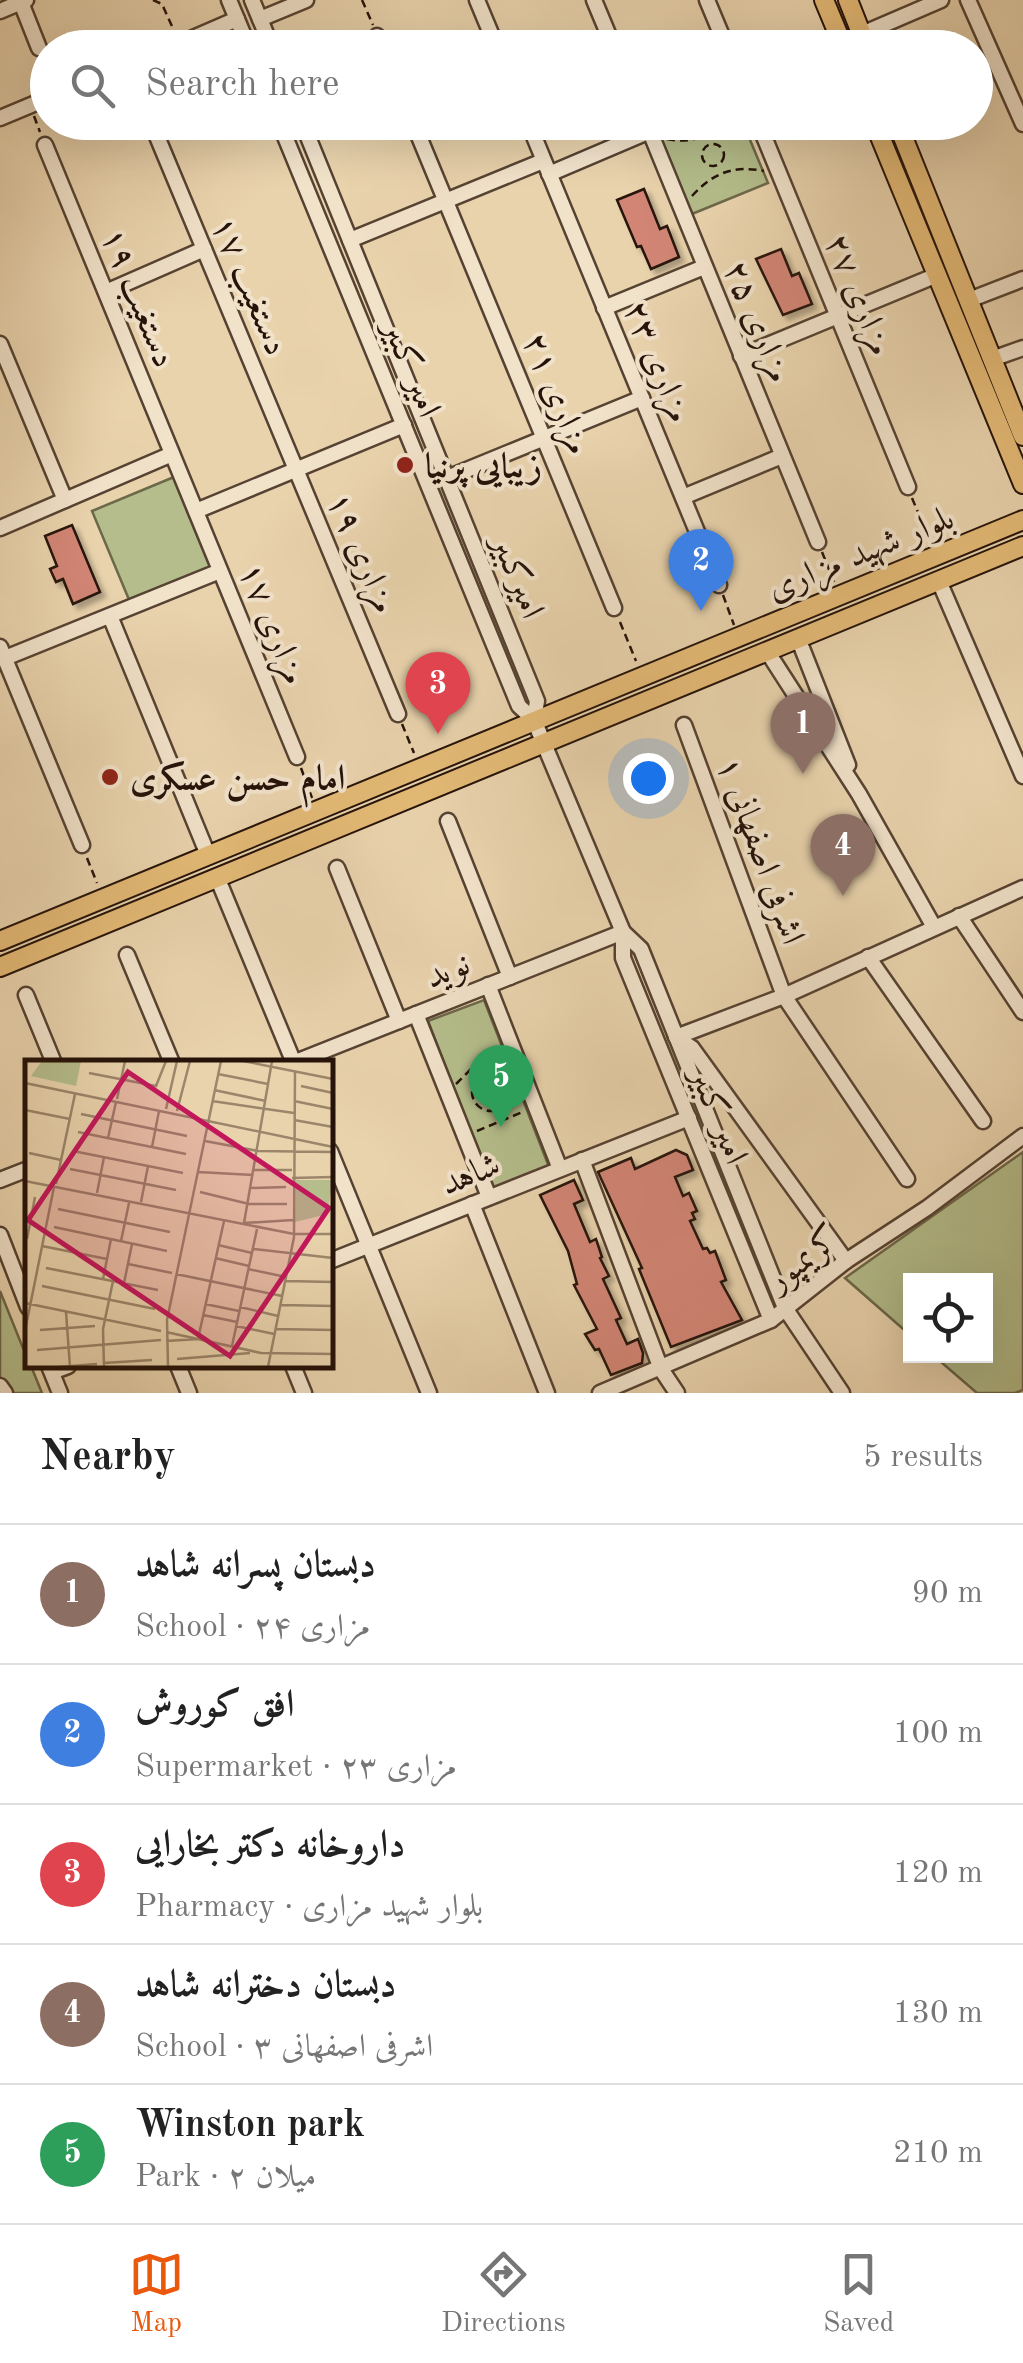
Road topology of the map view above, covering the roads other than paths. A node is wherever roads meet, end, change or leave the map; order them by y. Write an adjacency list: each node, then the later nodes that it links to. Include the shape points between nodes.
1 (230, 0): 14 (street)
2 (252, 0): 13 (street)
3 (306, 0): 13 (street)
4 (477, 0): 19 (street)
5 (594, 0): 20 (street)
6 (706, 0): 21 (street)
7 (824, 0): 22 (main road)
8 (848, 0): 23 (main road)
9 (941, 0): 24 (street)
10 (968, 0): 25 (street)
11 (22, 1): 12 (street); 15 (street)
12 (0, 12)
13 (260, 19): 18 (street)
14 (238, 20): 16 (street); 17 (street)
15 (32, 30)
16 (214, 30)
17 (242, 30)
18 (265, 30)
19 (490, 30)
20 (606, 30)
21 (718, 30)
22 (837, 30)
23 (860, 30)
24 (885, 30)
25 (981, 30)
26 (993, 56): 29 (street)
27 (30, 106): 28 (street)
28 (0, 118)
29 (1023, 124)
30 (159, 140): 48 (street, دستغیب ۱۷)
31 (286, 140): 42 (street, امیر کبیر)
32 (310, 140): 41 (street, امیرکبیر)
33 (421, 140): 45 (street, مزاری ۲۱)
34 (535, 140): 43 (street, مزاری ۲۳)
35 (615, 140): 43 (street)
36 (653, 140): 49 (street, مزاری ۲۵)
37 (765, 140): 55 (street, مزاری ۲۷)
38 (881, 140): 46 (main road)
39 (904, 140): 44 (main road)
40 (45, 145): 52 (street, دستغیب ۱۹)
41 (312, 146): 42 (street); 47 (street, امیرکبیر)
42 (291, 153): 58 (street, امیر کبیر)
43 (546, 167): 45 (street); 54 (street, مزاری ۲۳)
44 (928, 200): 46 (main road); 53 (main road)
45 (446, 201): 47 (street); 65 (street, مزاری ۲۱)
46 (909, 207): 50 (main road)
47 (350, 240): 56 (street, امیرکبیر)
48 (204, 249): 52 (street); 68 (street, دستغیب ۱۷)
49 (704, 267): 54 (street); 60 (street, مزاری ۲۵)
50 (937, 275): 55 (street); 70 (main road)
51 (1023, 278): 53 (street)
52 (106, 292): 66 (street, دستغیب ۱۹)
53 (968, 300): 61 (main road)
54 (604, 308): 62 (street, مزاری ۲۳)
55 (837, 316): 60 (street); 71 (street, مزاری ۲۷)
56 (390, 339): 58 (street); 69 (street, امیرکبیر)
57 (0, 344): 73 (street)
58 (372, 346): 63 (street, امیر کبیر)
59 (1023, 348): 61 (street)
60 (740, 356): 67 (street, مزاری ۲۵)
61 (992, 360): 64 (main road)
62 (642, 398): 65 (street); 72 (street, مزاری ۲۳)
63 (404, 426): 68 (street); 88 (street, امیر کبیر, via 520,706)
64 (1023, 436)
65 (544, 438): 69 (street); 82 (street, مزاری ۲۱)
66 (172, 454): 73 (street); 74 (street, دستغیب ۱۹)
67 (782, 456): 72 (street); 77 (street, مزاری ۲۵)
68 (296, 470): 74 (street); 87 (street, مزاری ۱۹)
69 (447, 478): 88 (street, امیرکبیر, via 537,701)
70 (1023, 484)
71 (908, 487)
72 (683, 497): 81 (street, مزاری ۲۳)
73 (65, 500): 76 (street)
74 (196, 511): 79 (street, مزاری ۱۷)
75 (1023, 520): 88 (main road, بلوار شهید مزاری)
76 (0, 528)
77 (818, 542)
78 (1023, 546): 80 (main road, بلوار شهید مزاری)
79 (220, 571): 83 (street); 91 (street, مزاری ۱۷)
80 (939, 581): 84 (main road, بلوار شهید مزاری); 92 (street)
81 (719, 584)
82 (614, 608)
83 (110, 616): 86 (street); 96 (street)
84 (798, 638): 85 (main road, بلوار شهید مزاری); 93 (street)
85 (767, 651): 90 (main road, بلوار شهید مزاری); 93 (street)
86 (2, 652): 95 (street)
87 (398, 714)
88 (534, 720): 90 (street, امیر کبیر); 96 (main road, بلوار شهید مزاری)
89 (684, 725): 112 (street, اشرفی اصفهانی ۱)
90 (544, 742): 98 (main road, بلوار شهید مزاری); 104 (street)
91 (297, 757)
92 (1023, 776)
93 (859, 794): 103 (street)
94 (448, 821): 109 (street)
95 (82, 845)
96 (208, 855): 100 (main road, بلوار شهید مزاری)
97 (338, 868): 115 (street)
98 (217, 877): 102 (main road, بلوار شهید مزاری); 119 (street)
99 (1023, 888): 101 (street)
100 (95, 901): 102 (main road); 105 (main road, بلوار شهید مزاری)
101 (960, 916): 103 (street); 113 (street)
102 (96, 926): 108 (main road, بلوار شهید مزاری)
103 (934, 928): 107 (street)
104 (623, 932): 109 (street, نوید); 116 (street, via 642,950); 121 (street, امیر کبیر, via 623,958)
105 (0, 941)
106 (128, 956): 118 (street)
107 (868, 957): 112 (street); 122 (street)
108 (0, 967)
109 (510, 976): 110 (street, نوید)
110 (488, 986): 114 (street, نوید); 126 (street)
111 (26, 995): 117 (street)
112 (784, 996): 116 (street); 128 (street, اشرفی اصفهانی ۱)
113 (1022, 1010)
114 (416, 1014): 115 (street, نوید); 130 (street)
115 (399, 1021): 120 (street, نوید)
116 (676, 1037): 135 (street, via 692,1048); 137 (street)
117 (53, 1060)
118 (171, 1060)
119 (292, 1060)
120 (301, 1060)
121 (689, 1118): 125 (street, شاهد); 138 (street, امیر کبیر)
122 (982, 1121)
123 (1023, 1136): 135 (street, کریمپور)
124 (332, 1156): 133 (street)
125 (582, 1160): 126 (street, شاهد); 142 (street)
126 (560, 1169): 130 (street, شاهد)
127 (25, 1170): 129 (street)
128 (907, 1179)
129 (0, 1180)
130 (489, 1197): 131 (street, شاهد)
131 (472, 1204): 133 (street, شاهد); 149 (street)
132 (1, 1242): 136 (street)
133 (369, 1246): 134 (street, شاهد); 148 (street)
134 (332, 1260)
135 (846, 1260): 137 (street, کریمپور)
136 (25, 1300)
137 (785, 1308): 138 (street, کریمپور); 152 (street)
138 (771, 1320): 142 (street, کریمپور)
139 (179, 1368): 146 (street)
140 (295, 1368): 147 (street)
141 (51, 1369): 145 (street)
142 (661, 1369): 150 (street, کریمپور); 151 (street)
143 (0, 1386): 144 (street)
144 (5, 1393)
145 (60, 1393)
146 (189, 1393)
147 (304, 1393)
148 (429, 1393)
149 (547, 1393)
150 (600, 1393)
151 (677, 1393)
152 (842, 1393)

